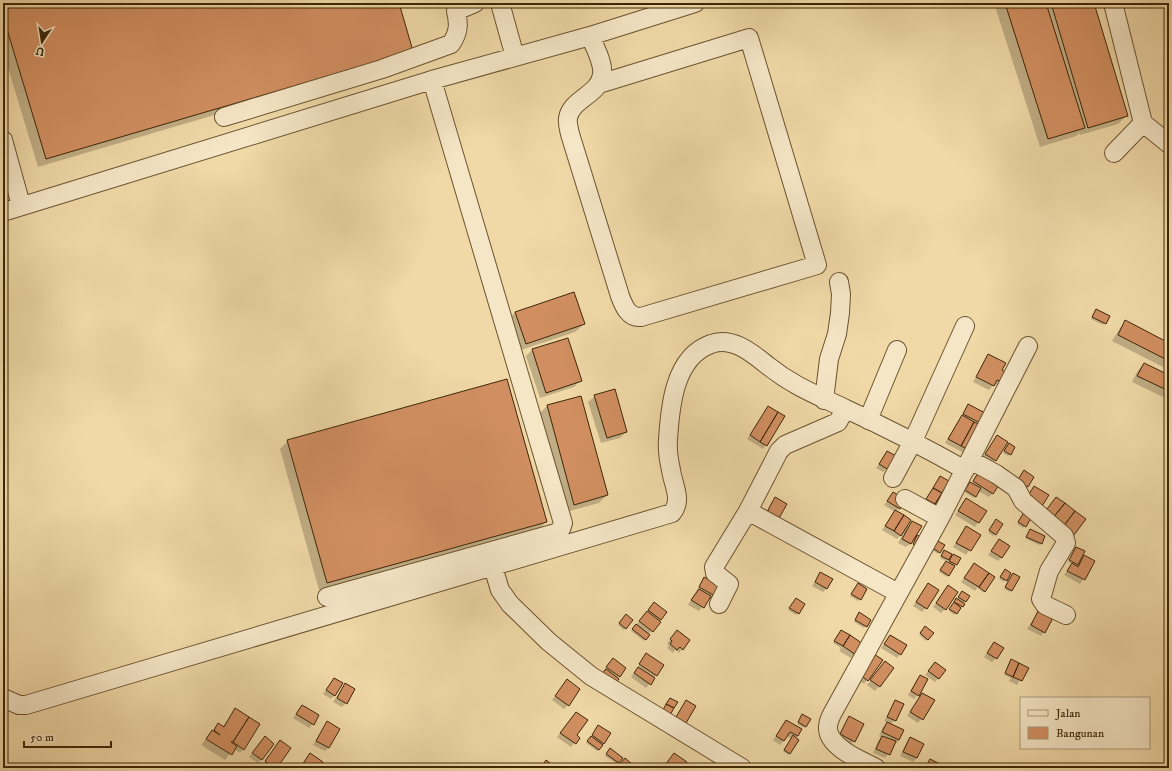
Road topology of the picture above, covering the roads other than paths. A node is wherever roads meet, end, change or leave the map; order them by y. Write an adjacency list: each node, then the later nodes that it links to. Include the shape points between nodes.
1 (475, 3): 5 (street)
2 (500, 3): 8 (street)
3 (695, 3): 6 (street)
4 (1113, 3): 12 (street)
5 (455, 7): 11 (street, via 459,25 451,44 382,69)
6 (658, 8): 7 (street)
7 (590, 36): 8 (street); 10 (street, via 601,65 602,75)
8 (515, 57): 9 (street)
9 (432, 80): 16 (street); 33 (street, via 563,523 556,533)
10 (599, 84): 10 (street, via 572,108 568,118 570,134 620,296 628,314 637,318 642,317 817,265 749,38)
11 (224, 117)
12 (1143, 124): 14 (street); 15 (street)
13 (3, 140): 16 (street)
14 (1169, 144)
15 (1114, 153)
16 (21, 205): 17 (street)
17 (3, 212)
18 (839, 282): 22 (street, via 840,313 829,359)
19 (965, 326): 25 (street)
20 (1028, 346): 26 (street)
21 (897, 350): 24 (street)
22 (824, 400): 23 (street); 31 (street, via 786,380 743,348 726,342 712,343 688,360 674,395 668,446 678,499 672,513)
23 (845, 409): 24 (street); 29 (street, via 838,422 781,448)
24 (868, 420): 25 (street)
25 (913, 441): 26 (street); 27 (street)
26 (968, 465): 30 (street); 35 (street, via 1016,488 1023,501 1064,536 1066,543 1049,571 1041,599 1045,605)
27 (893, 478)
28 (906, 499): 30 (street)
29 (748, 511): 32 (street); 34 (street, via 714,567 715,573 729,584)
30 (940, 518): 32 (street)
31 (493, 567): 36 (street, via 26,705 19,705); 38 (street, via 500,590 510,604 548,642 591,676)
32 (898, 593): 37 (street, via 832,714 828,727 832,739)
33 (328, 598)
34 (719, 604)
35 (1066, 615)
36 (3, 698)
37 (856, 763): 39 (street)
38 (742, 768)
39 (876, 768)

